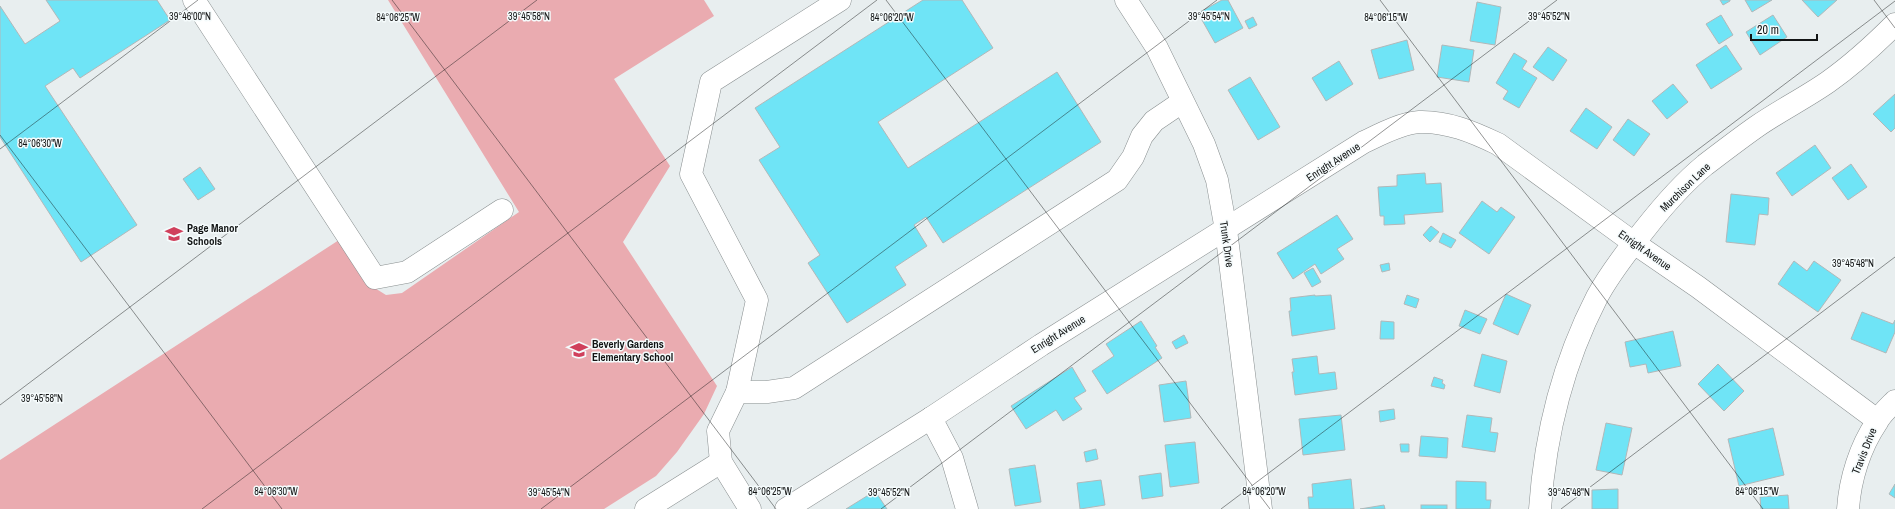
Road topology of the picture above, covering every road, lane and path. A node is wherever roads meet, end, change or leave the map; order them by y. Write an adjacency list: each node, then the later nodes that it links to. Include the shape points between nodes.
1 (194, 0): 6 (street, via 375,278 407,272)
2 (840, 0): 9 (street, via 711,82 691,174 757,300)
3 (1126, 0): 5 (street, Trunk Drive, via 1157,48)
4 (1895, 24): 8 (street, Murchison Lane, via 1829,81 1756,127 1704,166 1668,201)
5 (1182, 102): 7 (street, Trunk Drive, via 1204,144 1217,180); 9 (street, via 1154,121 1142,136 1133,157 1117,180 794,388 767,392)
6 (502, 210)
7 (1226, 230): 8 (street, Enright Avenue, via 1364,142 1390,130 1418,122 1452,126 1498,144); 11 (street, Enright Avenue, via 1041,345); 18 (street, Trunk Drive)
8 (1634, 243): 12 (street, Enright Avenue, via 1698,287); 19 (street, Murchison Lane, via 1598,296 1562,382 1550,427 1542,475)
9 (737, 392): 13 (street, via 718,431)
10 (1895, 401): 12 (street, Travis Drive)
11 (931, 418): 16 (street, Enright Avenue); 17 (street, via 952,458)
12 (1877, 420): 20 (street, Travis Drive, via 1866,440 1856,468)
13 (720, 462): 14 (street); 15 (street)
14 (646, 509)
15 (750, 509)
16 (786, 509)
17 (967, 509)
18 (1261, 509)
19 (1540, 509)
20 (1848, 509)

